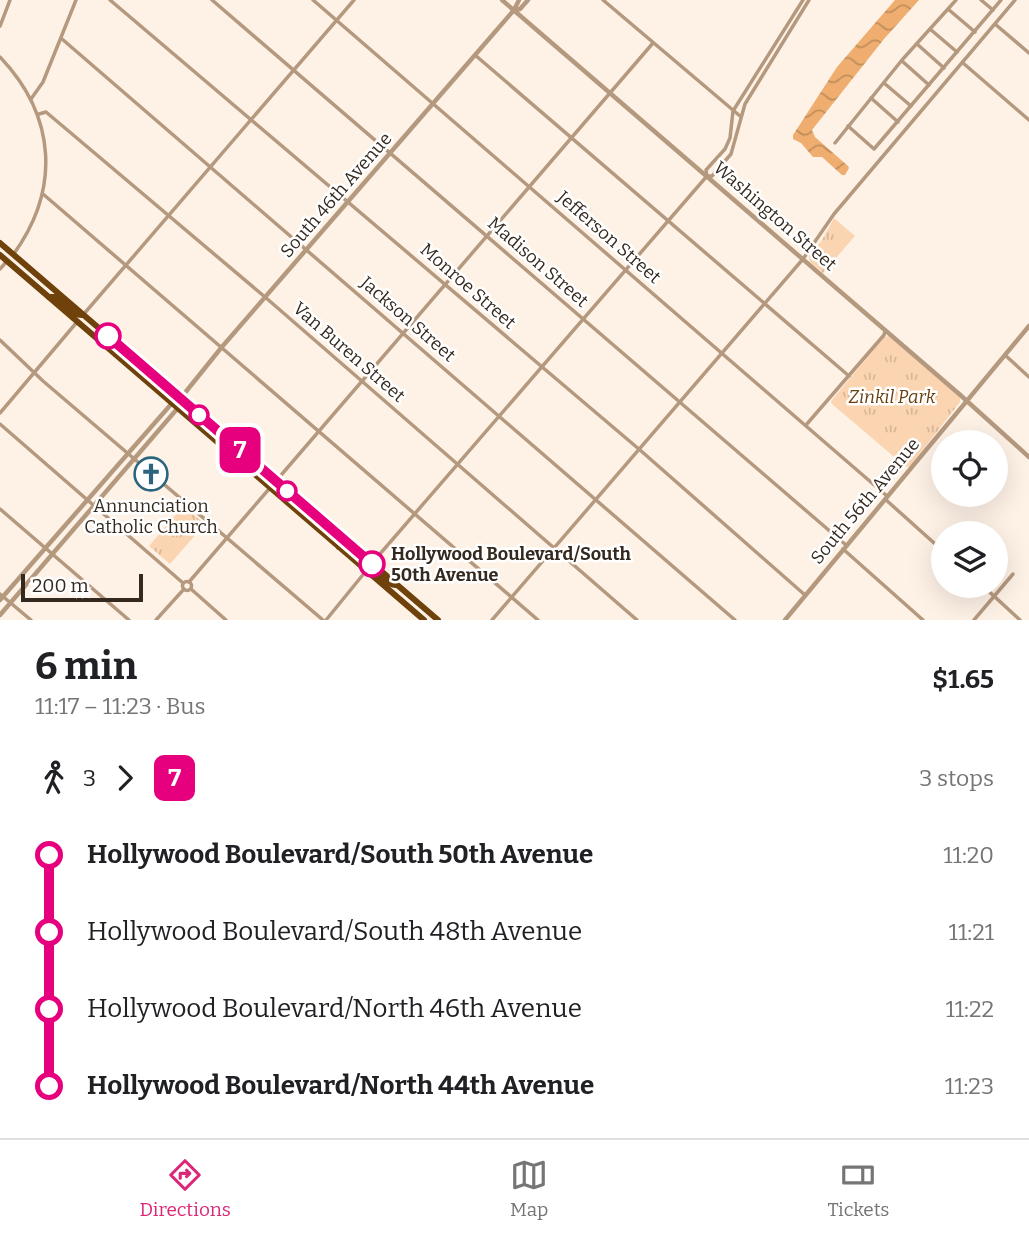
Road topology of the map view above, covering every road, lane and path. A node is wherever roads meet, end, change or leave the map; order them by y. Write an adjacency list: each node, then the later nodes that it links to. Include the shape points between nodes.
1 (10, 0): 21 (street)
2 (76, 0): 24 (street)
3 (110, 0): 45 (street, Monroe Street)
4 (212, 0): 34 (street, Madison Street)
5 (313, 0): 19 (street, Jefferson Street)
6 (354, 0): 19 (street)
7 (502, 0): 17 (street, Washington Street)
8 (519, 0): 17 (street, South 46th Avenue)
9 (528, 0): 17 (street, South 46th Avenue)
10 (603, 0): 25 (street)
11 (806, 0): 42 (street); 44 (street)
12 (956, 0): 16 (street)
13 (981, 0): 18 (street)
14 (1002, 0): 18 (street)
15 (1015, 0): 20 (street)
16 (948, 9): 22 (street); 23 (street)
17 (514, 10): 29 (street, South 46th Avenue); 37 (street, Washington Street)
18 (993, 10): 23 (street)
19 (337, 20): 34 (street); 40 (street, Jefferson Street)
20 (995, 24): 28 (street); 32 (street)
21 (0, 26)
22 (930, 29): 26 (street); 27 (street)
23 (975, 32): 27 (street)
24 (62, 40): 39 (street); 52 (street, Jackson Street)
25 (653, 43): 37 (street); 42 (street)
26 (917, 44): 31 (street); 33 (street)
27 (957, 52): 33 (street)
28 (1029, 54)
29 (475, 55): 40 (street, South 46th Avenue); 49 (street)
30 (0, 57): 39 (street)
31 (902, 60): 35 (street); 36 (street)
32 (963, 63): 46 (street); 64 (street, via 834,214)
33 (944, 68): 36 (street)
34 (294, 70): 45 (street); 51 (street, Madison Street)
35 (884, 83): 38 (street); 41 (street)
36 (929, 85): 41 (street)
37 (611, 93): 49 (street); 53 (street, Washington Street)
38 (871, 98): 47 (street); 48 (street)
39 (31, 99): 43 (street)
40 (433, 103): 51 (street, South 46th Avenue); 54 (street, Jefferson Street)
41 (911, 106): 47 (street)
42 (733, 111): 44 (street); 53 (street, via 730,138 706,170)
43 (39, 114): 55 (street, via 45,160); 57 (street, Van Buren Street, via 46,112)
44 (740, 116): 53 (street, via 732,154)
45 (251, 119): 52 (street); 56 (street, Monroe Street)
46 (1029, 120)
47 (898, 122): 48 (street, via 874,149)
48 (848, 127): 50 (street)
49 (572, 138): 54 (street); 58 (street)
50 (835, 143)
51 (390, 153): 56 (street, South 46th Avenue); 59 (street, Madison Street)
52 (210, 167): 57 (street); 61 (street, Jackson Street)
53 (707, 176): 58 (street); 64 (street, Washington Street)
54 (530, 187): 59 (street); 68 (street, Jefferson Street)
55 (43, 194): 63 (street); 66 (street)
56 (348, 202): 61 (street, South 46th Avenue); 70 (street, Monroe Street)
57 (169, 217): 66 (street); 72 (street, Van Buren Street)
58 (668, 220): 68 (street); 73 (street)
59 (487, 236): 70 (street); 75 (street, Madison Street)
60 (0, 243): 63 (highway)
61 (306, 250): 72 (street, South 46th Avenue); 79 (street, Jackson Street)
62 (0, 253): 63 (highway); 65 (highway)
63 (13, 255): 69 (highway)
64 (803, 259): 73 (street); 78 (street, Washington Street)
65 (7, 261): 67 (street); 69 (highway); 71 (highway)
66 (126, 266): 74 (street); 82 (street)
67 (0, 269)
68 (626, 270): 75 (street); 83 (street, Jefferson Street)
69 (36, 274): 74 (highway)
70 (445, 285): 79 (street); 85 (street, Monroe Street)
71 (49, 297): 74 (highway); 76 (highway)
72 (265, 297): 82 (street, South 46th Avenue); 89 (street, Van Buren Street)
73 (764, 303): 83 (street); 87 (street)
74 (83, 315): 81 (highway)
75 (583, 319): 85 (street); 92 (street, Madison Street)
76 (77, 322): 81 (highway, via 85,322); 86 (street); 93 (highway)
77 (1029, 326): 84 (street, South 56th Avenue)
78 (885, 330): 87 (street); 91 (street, Washington Street)
79 (403, 334): 89 (street); 96 (street, Jackson Street)
80 (0, 340): 86 (street)
81 (118, 345): 90 (highway)
82 (221, 348): 90 (street, South 46th Avenue); 99 (street)
83 (722, 353): 92 (street); 98 (street, Jefferson Street)
84 (1005, 355): 88 (street); 91 (street, South 56th Avenue)
85 (542, 367): 96 (street); 100 (street, Monroe Street)
86 (33, 372): 95 (street); 101 (street)
87 (849, 376): 98 (street)
88 (1029, 377)
89 (361, 383): 99 (street); 104 (street, Van Buren Street)
90 (180, 399): 93 (street); 94 (street); 106 (highway)
91 (967, 400): 102 (street, Washington Street); 108 (street, South 56th Avenue)
92 (680, 402): 100 (street); 118 (street, Madison Street)
93 (170, 403): 94 (highway); 101 (street)
94 (177, 409): 103 (street); 105 (highway)
95 (0, 413)
96 (499, 416): 104 (street); 110 (street, Jackson Street)
97 (0, 424): 109 (street)
98 (806, 425): 108 (street, Jefferson Street)
99 (318, 431): 106 (street); 114 (street)
100 (639, 450): 110 (street); 131 (street, Monroe Street)
101 (128, 452): 103 (street); 109 (street)
102 (1029, 457)
103 (135, 458): 111 (street); 115 (street)
104 (459, 464): 114 (street); 120 (street, Van Buren Street)
105 (243, 466): 106 (highway); 107 (highway)
106 (276, 481): 112 (highway)
107 (269, 489): 112 (highway, via 277,488); 115 (street); 117 (highway)
108 (886, 497): 116 (street, Jefferson Street); 118 (street, South 56th Avenue)
109 (87, 500): 111 (street); 119 (street)
110 (597, 500): 120 (street); 148 (street, Jackson Street)
111 (94, 506): 121 (street); 127 (street)
112 (306, 507): 122 (highway)
113 (0, 509): 119 (street)
114 (415, 514): 122 (street); 133 (street)
115 (227, 537): 126 (street); 142 (street)
116 (931, 540)
117 (337, 547): 122 (highway); 123 (highway)
118 (844, 547): 131 (street, South 56th Avenue); 150 (street, Madison Street)
119 (45, 548): 121 (street); 132 (street)
120 (555, 548): 133 (street); 147 (street, Van Buren Street)
121 (52, 554): 136 (street); 139 (street)
122 (372, 564): 128 (highway)
123 (366, 571): 128 (highway); 142 (street); 143 (highway)
124 (1013, 574): 125 (street)
125 (1008, 580)
126 (189, 582): 127 (street); 130 (street)
127 (184, 583): 129 (street)
128 (397, 585): 144 (highway)
129 (184, 589): 130 (street); 140 (street)
130 (191, 589): 141 (street)
131 (805, 595): 149 (street, South 56th Avenue)
132 (1, 597): 136 (street)
133 (512, 598): 145 (street); 146 (street)
134 (993, 598): 151 (street)
135 (995, 598): 152 (street)
136 (11, 603): 137 (street); 138 (street)
137 (0, 615)
138 (31, 620)
139 (129, 620)
140 (156, 620)
141 (226, 620)
142 (325, 620)
143 (424, 620)
144 (438, 620)
145 (492, 620)
146 (538, 620)
147 (637, 620)
148 (735, 620)
149 (785, 620)
150 (923, 620)
151 (974, 620)
152 (1020, 620)

